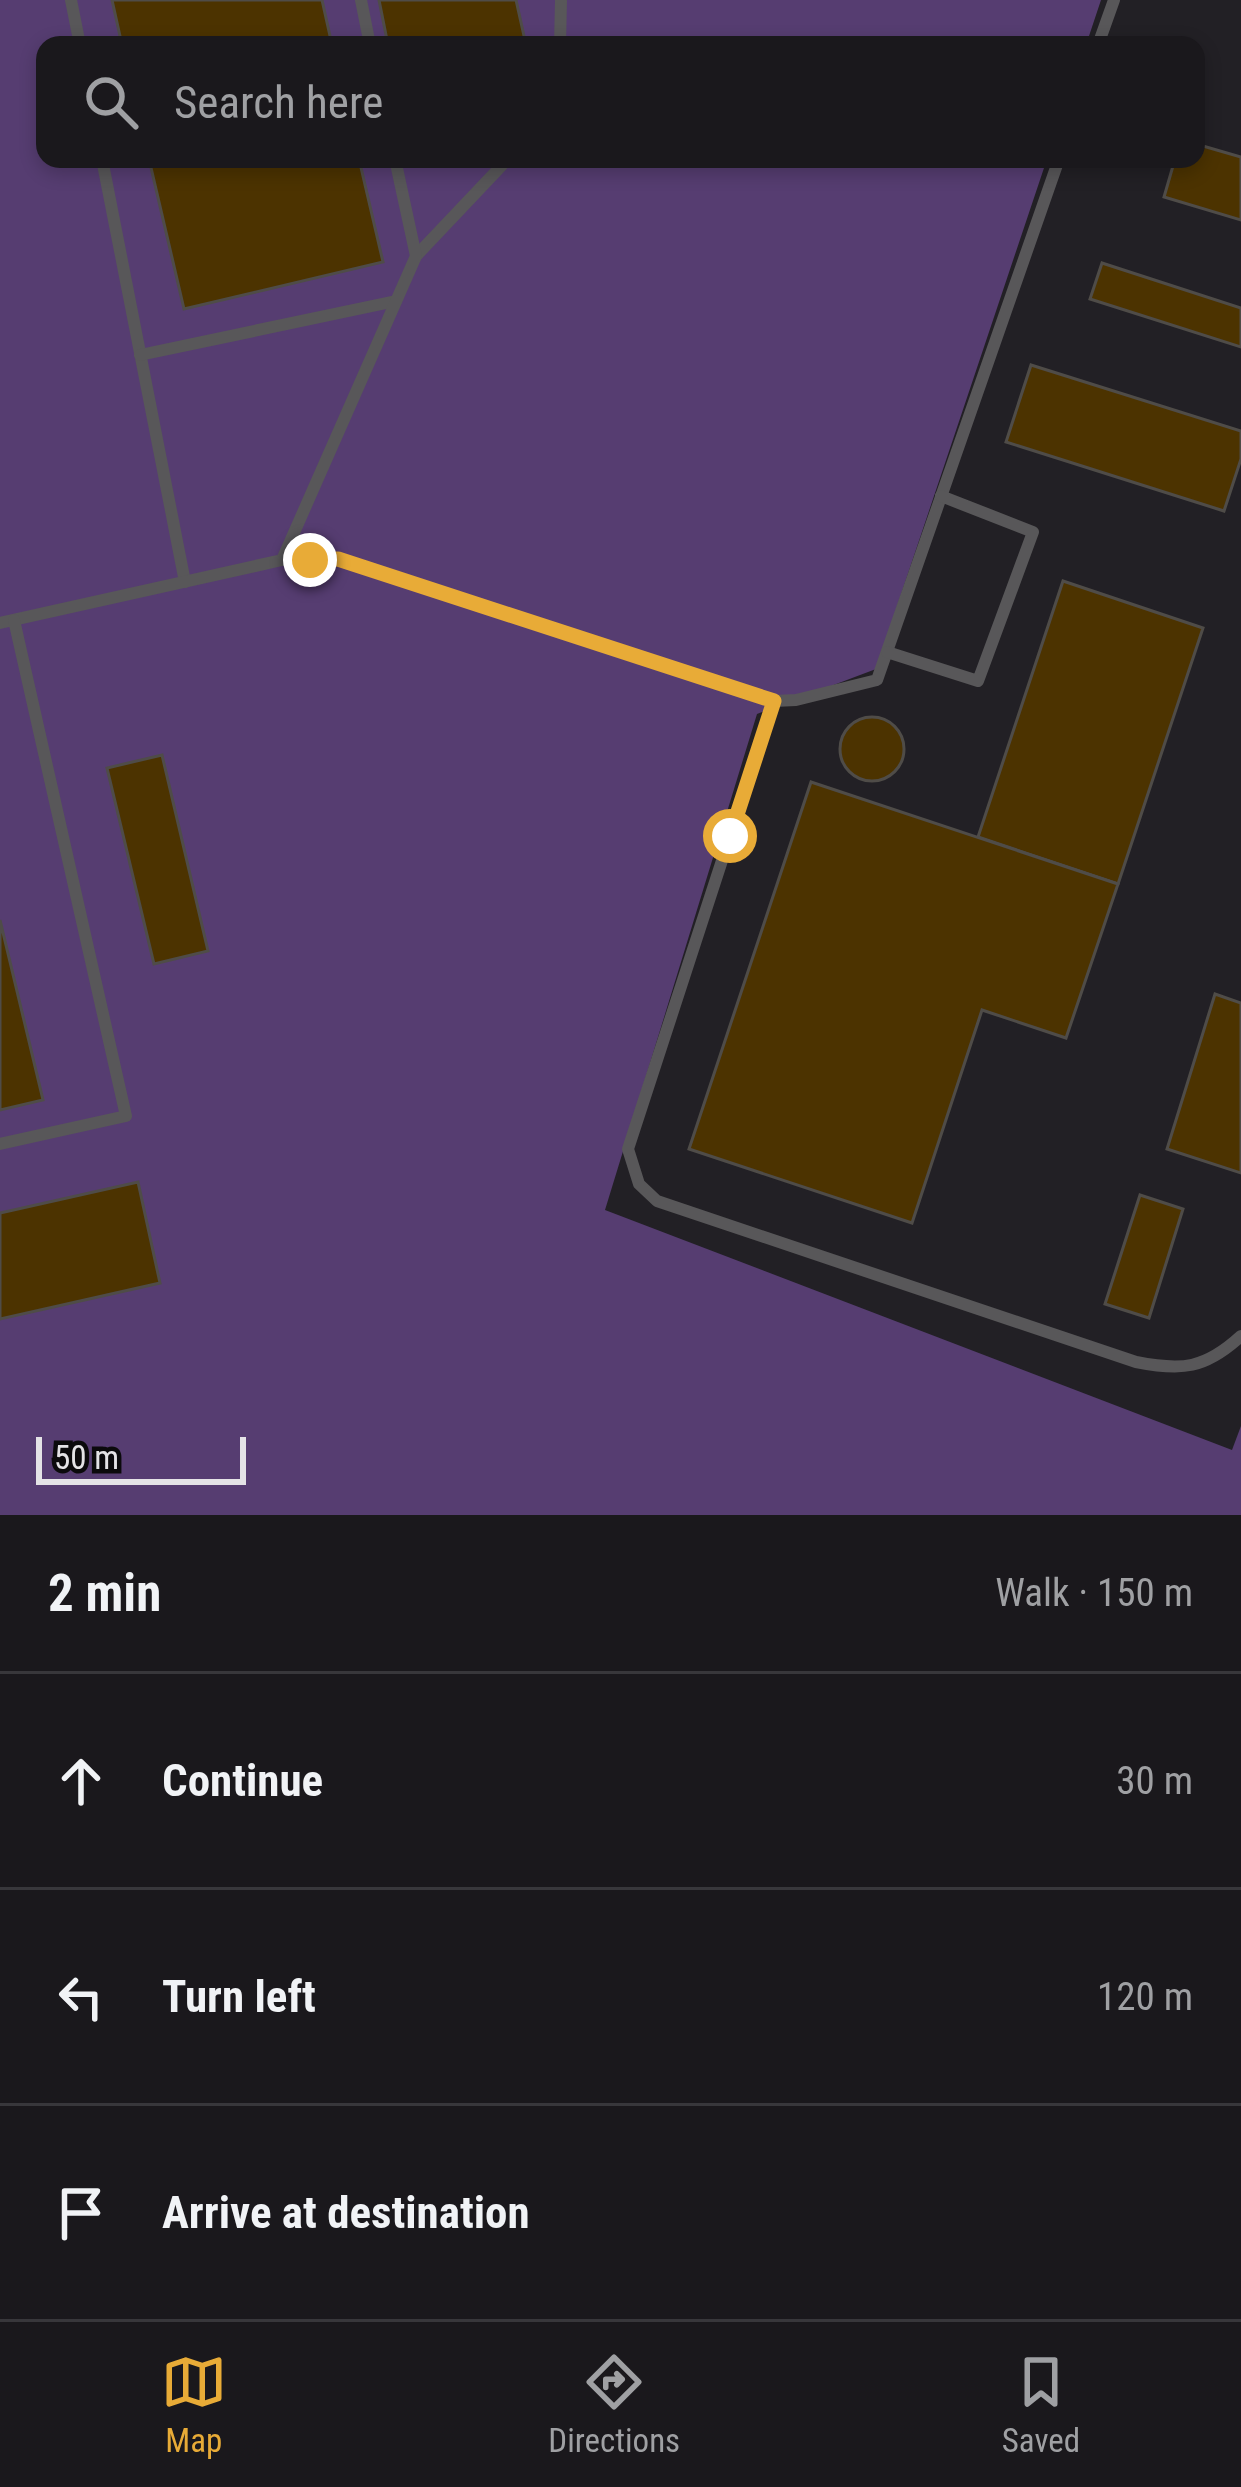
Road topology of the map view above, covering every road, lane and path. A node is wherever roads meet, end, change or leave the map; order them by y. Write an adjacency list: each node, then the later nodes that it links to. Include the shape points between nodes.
1 (71, 0): 5 (lane)
2 (361, 0): 6 (lane)
3 (561, 0): 7 (lane)
4 (1114, 0): 8 (lane)
5 (78, 36)
6 (368, 36)
7 (560, 36)
8 (1101, 36)
9 (104, 168): 15 (lane)
10 (397, 168): 13 (lane)
11 (499, 168): 13 (lane)
12 (1055, 168): 16 (lane)
13 (416, 256): 14 (lane)
14 (396, 302): 15 (lane); 17 (lane)
15 (140, 356): 18 (lane)
16 (941, 496): 20 (lane); 20 (lane, via 1033,532 978,681)
17 (282, 560): 18 (lane); 21 (lane, via 338,559)
18 (185, 582): 19 (lane)
19 (7, 621): 22 (lane, via 126,1116)
20 (887, 652): 21 (lane, via 877,680)
21 (774, 701): 23 (lane, via 628,1149 639,1184 657,1201 1136,1362 1174,1370 1207,1362)
22 (0, 1144)
23 (1241, 1336)

